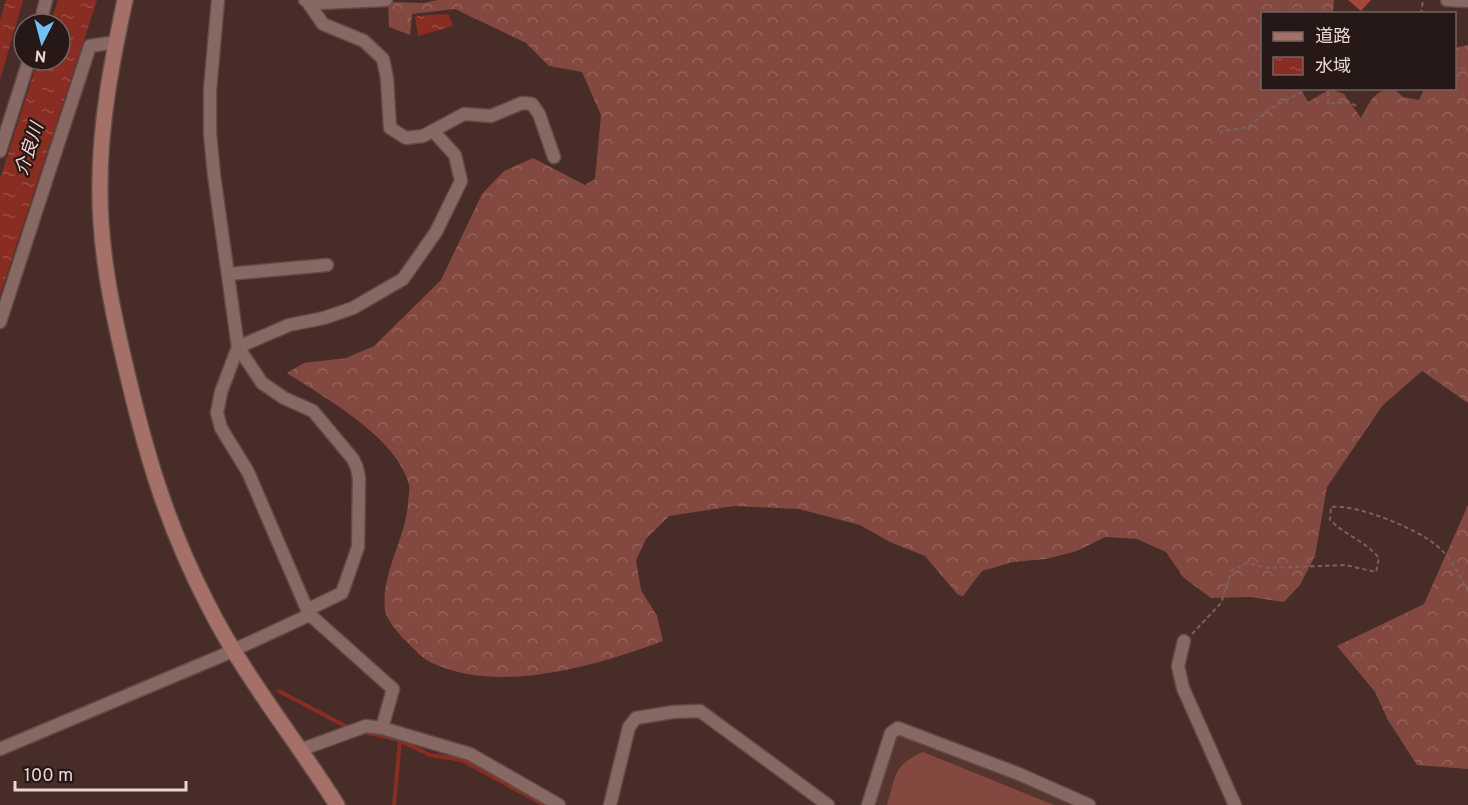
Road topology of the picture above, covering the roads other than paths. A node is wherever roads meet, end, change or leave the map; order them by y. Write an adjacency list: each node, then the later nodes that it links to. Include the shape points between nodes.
1 (125, 0): 7 (street)
2 (218, 0): 13 (street, via 210,133)
3 (386, 0): 5 (street)
4 (1447, 0): 6 (street)
5 (306, 1): 9 (street, via 323,24 364,41 383,59 390,128 406,138)
6 (1468, 1)
7 (116, 42): 14 (street, via 90,46); 18 (street, via 100,185 110,295 145,448 171,530)
8 (25, 72): 10 (street)
9 (434, 131): 11 (street, via 464,114 491,116 522,103 532,104); 15 (street, via 455,155 461,181 436,232 403,279 353,308 289,325)
10 (0, 151)
11 (554, 158)
12 (327, 266): 13 (street)
13 (228, 274): 15 (street)
14 (0, 322)
15 (238, 347): 16 (street, via 221,392 218,421 248,472); 16 (street, via 262,383 313,411 357,468 358,547 342,593 311,608)
16 (309, 614): 18 (street); 19 (street, via 393,689)
17 (1184, 641): 28 (street, via 1178,666 1183,688)
18 (234, 648): 20 (street); 21 (street, via 250,681)
19 (382, 728): 21 (street, via 366,726); 23 (street, via 470,754)
20 (0, 749)
21 (300, 750): 22 (street)
22 (337, 805)
23 (559, 805)
24 (609, 805): 25 (street, via 629,727 636,718 691,711 700,711)
25 (828, 805)
26 (868, 805): 27 (street, via 891,733 898,728)
27 (1089, 805)
28 (1235, 805)

